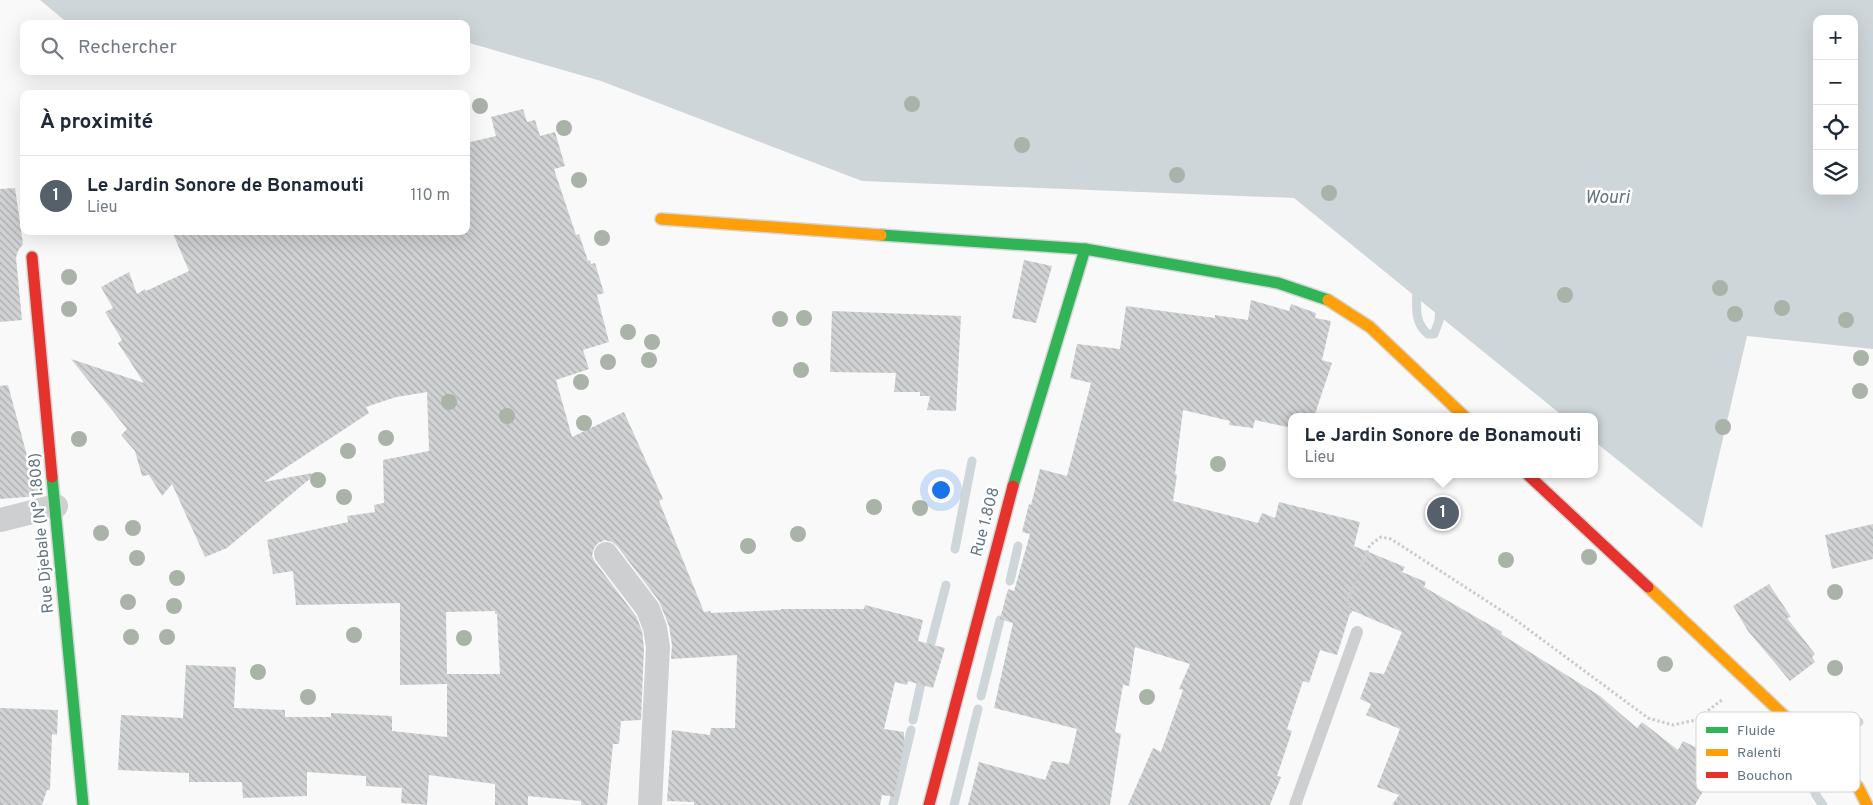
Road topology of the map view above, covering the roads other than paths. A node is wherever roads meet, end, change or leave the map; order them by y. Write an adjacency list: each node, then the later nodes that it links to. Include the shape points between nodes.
1 (661, 219): 2 (street)
2 (1085, 249): 4 (street, via 1278,283 1328,300 1370,327); 15 (street, Rue 1.808, via 1016,474)
3 (32, 257): 6 (street, Rue Djebale (N° 1.808))
4 (1461, 413)
5 (1530, 478): 10 (street)
6 (56, 506): 7 (street); 13 (street, Rue Djebale (N° 1.808))
7 (0, 520)
8 (606, 554): 14 (street, via 648,609 655,628 658,647)
9 (1357, 632): 16 (lane)
10 (1780, 712)
11 (1860, 791): 17 (street)
12 (1873, 801): 17 (street)
13 (83, 805)
14 (650, 805)
15 (928, 805)
16 (1296, 805)
17 (1868, 805)

